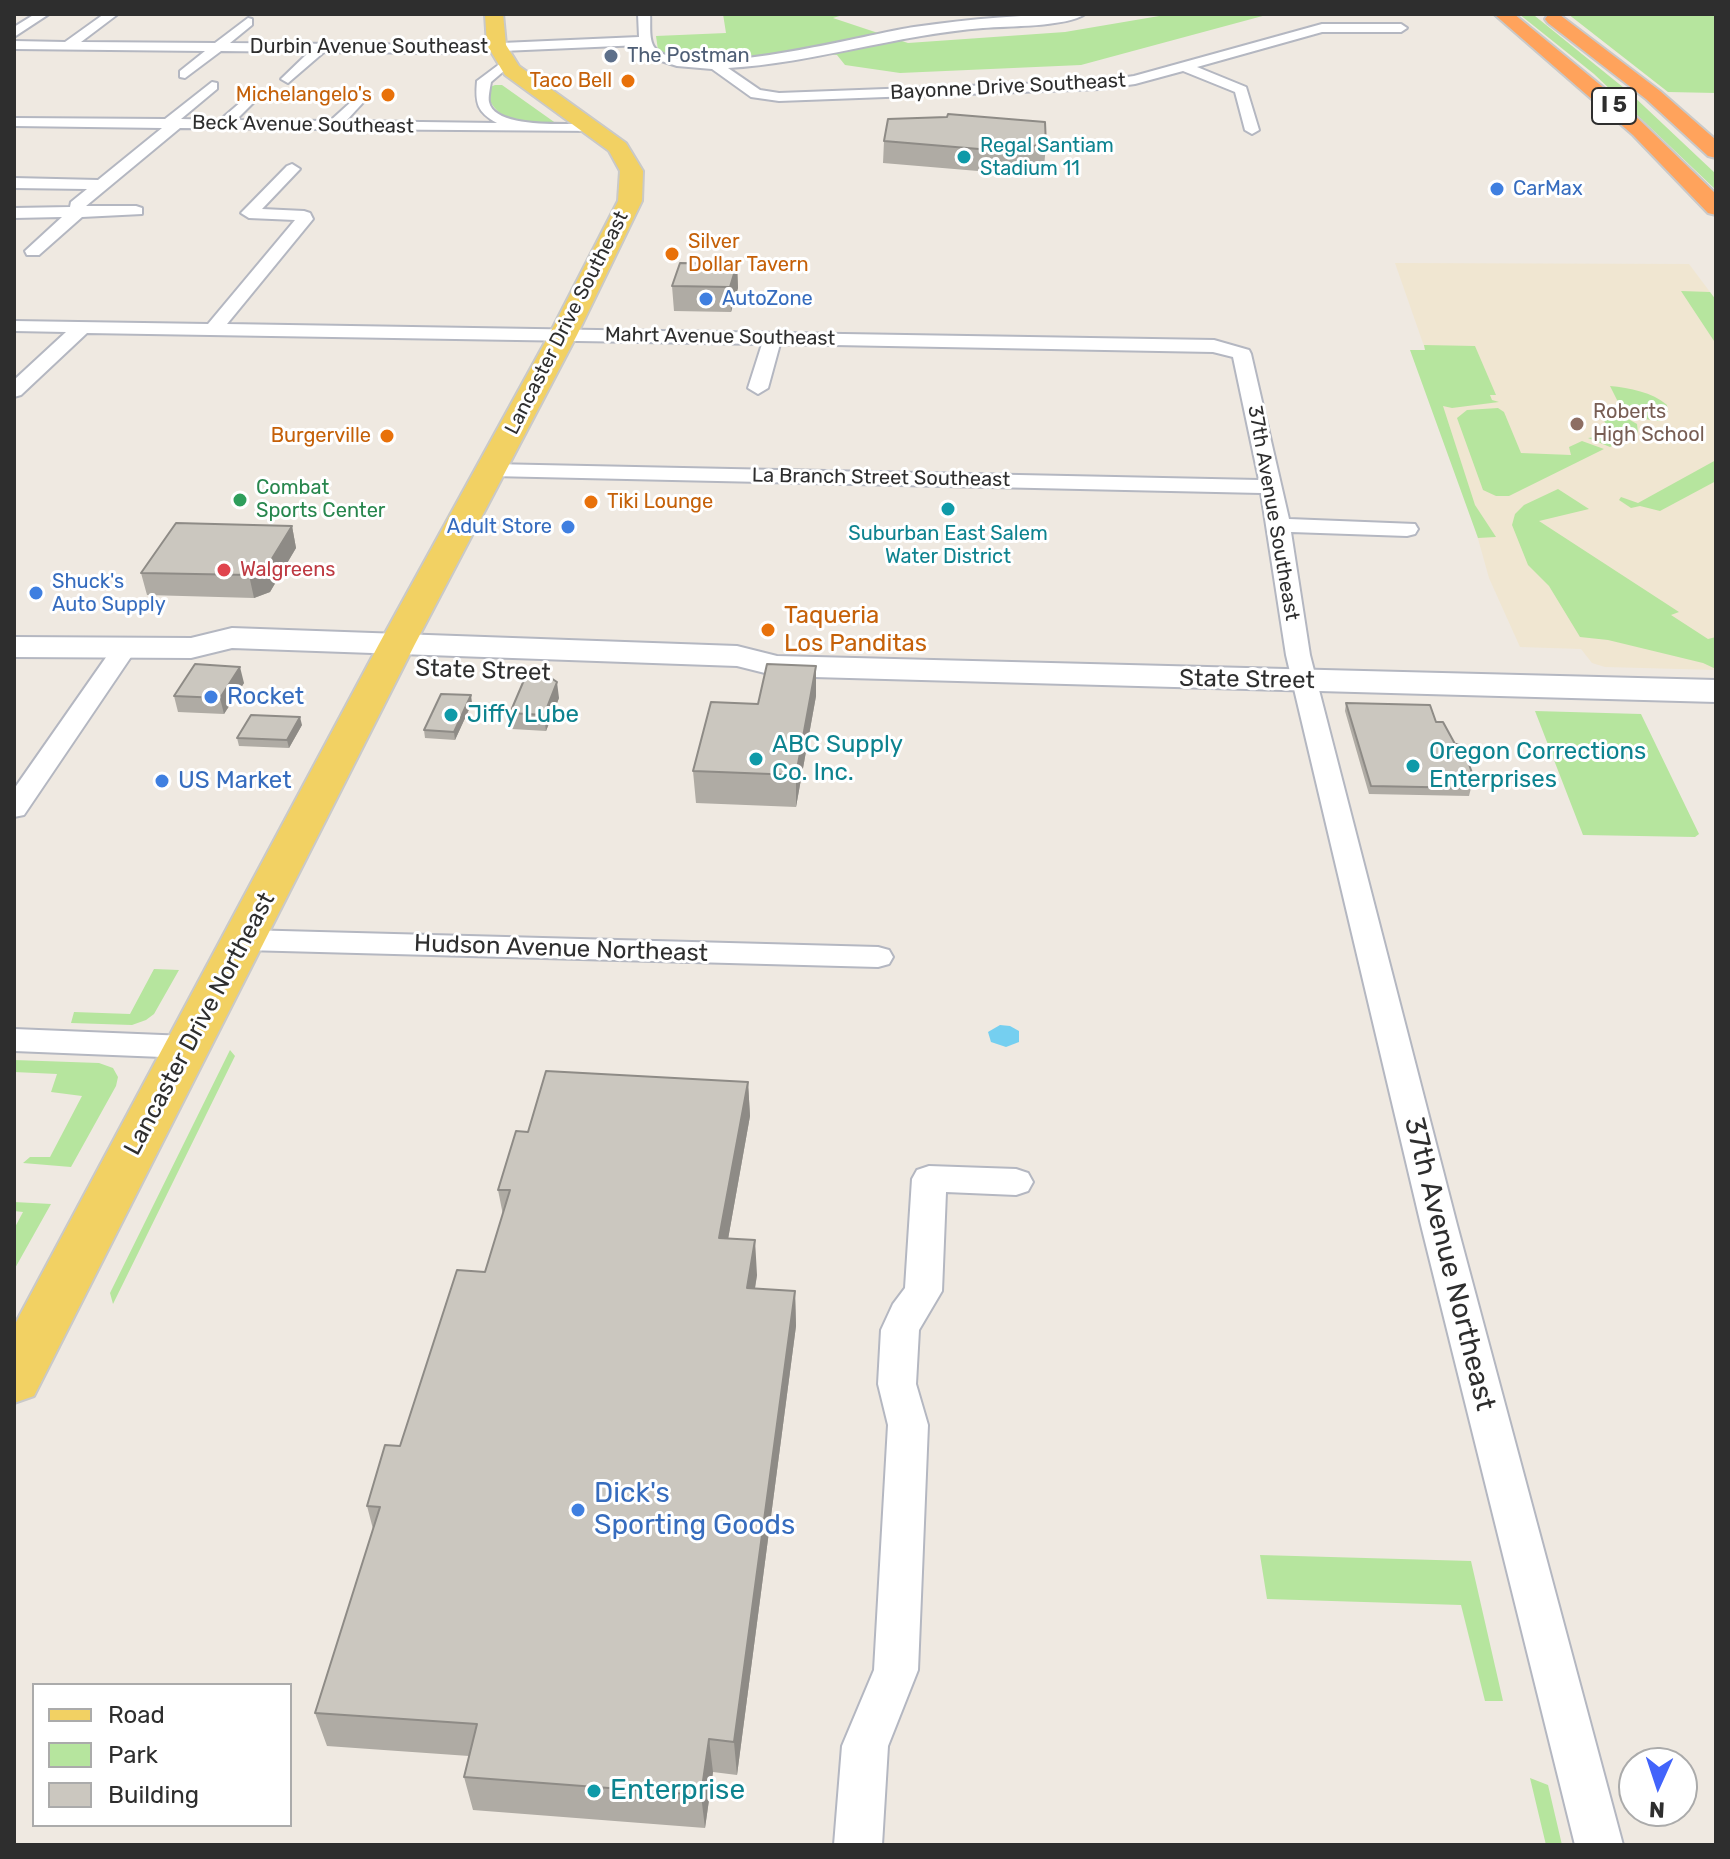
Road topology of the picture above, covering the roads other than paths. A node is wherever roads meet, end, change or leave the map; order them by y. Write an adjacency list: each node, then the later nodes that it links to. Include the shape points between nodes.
1 (112, 14): 21 (street)
2 (494, 14): 22 (main road, Lancaster Drive Southeast)
3 (644, 14): 19 (street)
4 (1019, 14): 12 (street)
5 (1079, 14): 12 (street)
6 (1503, 14): 48 (highway, I 5, via 1592,85)
7 (1547, 14): 17 (highway, I 5)
8 (1555, 14): 17 (highway)
9 (41, 15): 10 (street); 18 (street)
10 (14, 16)
11 (907, 17): 14 (street)
12 (1036, 21): 14 (street)
13 (248, 22): 23 (street)
14 (945, 28): 26 (street, via 773,60)
15 (1401, 28): 27 (street, Bayonne Drive Southeast, via 1322,28)
16 (325, 30): 24 (street)
17 (1575, 32): 44 (highway, I 5)
18 (14, 33)
19 (646, 41): 22 (street, Durbin Avenue Southeast); 26 (street, via 660,57)
20 (14, 45): 21 (street, Durbin Avenue Southeast)
21 (67, 46): 23 (street, Durbin Avenue Southeast)
22 (495, 46): 24 (street, Durbin Avenue Southeast); 25 (main road, Lancaster Drive Southeast)
23 (218, 47): 24 (street, Durbin Avenue Southeast); 28 (street)
24 (314, 48): 29 (street)
25 (505, 64): 33 (street, via 484,81); 40 (main road, Lancaster Drive Southeast)
26 (714, 64): 27 (street, Bayonne Drive Southeast, via 756,94 779,97 1099,85)
27 (1183, 66): 41 (street, via 1241,90)
28 (185, 74)
29 (288, 79)
30 (212, 86): 35 (street, via 172,120)
31 (256, 93): 36 (street)
32 (363, 95): 37 (street)
33 (484, 108): 38 (street); 39 (street)
34 (14, 122): 35 (street, Beck Avenue Southeast)
35 (176, 124): 36 (street, Beck Avenue Southeast); 43 (street)
36 (224, 124): 37 (street, Beck Avenue Southeast)
37 (334, 125): 38 (street, Beck Avenue Southeast)
38 (429, 126): 39 (street, Beck Avenue Southeast)
39 (516, 127): 40 (street, Beck Avenue Southeast)
40 (593, 128): 56 (main road, Lancaster Drive Southeast, via 630,163 633,192)
41 (1252, 130)
42 (127, 144): 43 (street)
43 (152, 145): 47 (street)
44 (1716, 151)
45 (292, 169): 55 (street, via 249,213 305,219)
46 (14, 183): 47 (street)
47 (101, 185): 49 (street, via 77,205)
48 (1716, 208)
49 (80, 210): 50 (street); 51 (street); 52 (street)
50 (136, 211)
51 (14, 213)
52 (33, 251)
53 (14, 326): 54 (street, Mahrt Avenue Southeast)
54 (81, 328): 55 (street, Mahrt Avenue Southeast); 60 (street)
55 (213, 329): 56 (street, Mahrt Avenue Southeast)
56 (563, 335): 57 (street, Mahrt Avenue Southeast); 61 (main road, Lancaster Drive Southeast)
57 (773, 337): 58 (street, Mahrt Avenue Southeast); 59 (street)
58 (1234, 350): 62 (street, 37th Avenue Southeast, via 1244,358)
59 (758, 388)
60 (14, 391)
61 (491, 470): 62 (street, La Branch Street Southeast); 67 (main road, Lancaster Drive Southeast)
62 (1272, 487): 63 (street, 37th Avenue Southeast)
63 (1279, 525): 64 (street); 68 (street, 37th Avenue Southeast)
64 (1407, 529)
65 (14, 647): 66 (main road, State Street)
66 (125, 648): 67 (main road, State Street, via 191,648 222,662); 70 (street)
67 (391, 656): 68 (main road, State Street, via 734,677 777,666); 71 (main road, Lancaster Drive Northeast)
68 (1305, 681): 69 (main road, State Street); 78 (street, 37th Avenue Northeast)
69 (1716, 691)
70 (14, 809)
71 (245, 940): 72 (street, Hudson Avenue Northeast); 74 (main road, Lancaster Drive Northeast)
72 (878, 957)
73 (14, 1040): 74 (street)
74 (187, 1047): 76 (main road, Lancaster Drive Northeast)
75 (1016, 1182): 77 (street, via 929,1179 923,1291 900,1330 897,1384 908,1425 896,1670 865,1746)
76 (14, 1380)
77 (858, 1845)
78 (1599, 1845)

